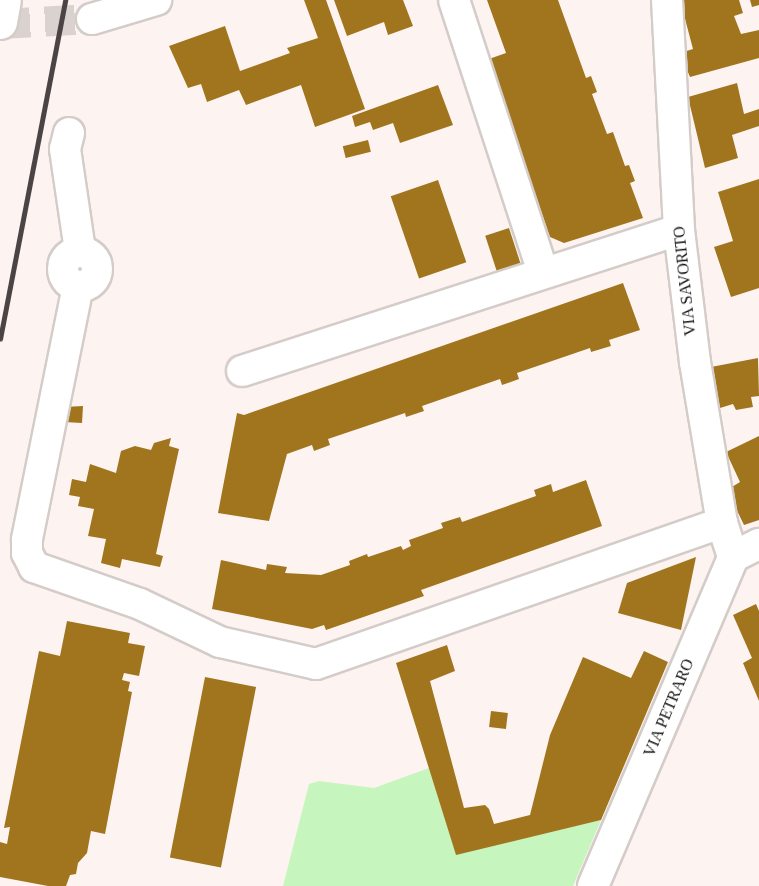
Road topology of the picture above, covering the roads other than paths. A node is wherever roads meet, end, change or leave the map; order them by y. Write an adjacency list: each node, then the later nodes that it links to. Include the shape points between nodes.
1 (4, 0): 6 (highway)
2 (156, 0): 5 (street)
3 (454, 0): 9 (street)
4 (667, 0): 8 (street, VIA SAVORITO)
5 (92, 19)
6 (0, 22)
7 (69, 133): 11 (street, via 65,149 80,251 67,257 63,268 66,279 78,286 27,540 27,553 34,567 140,604 220,642 316,664)
8 (679, 230): 9 (street); 11 (street, VIA SAVORITO, via 695,362)
9 (543, 272): 10 (street)
10 (242, 371)
11 (722, 523): 13 (street, VIA SAVORITO)
12 (759, 544): 13 (street)
13 (733, 557): 14 (street, VIA PETRARO)
14 (593, 886)

